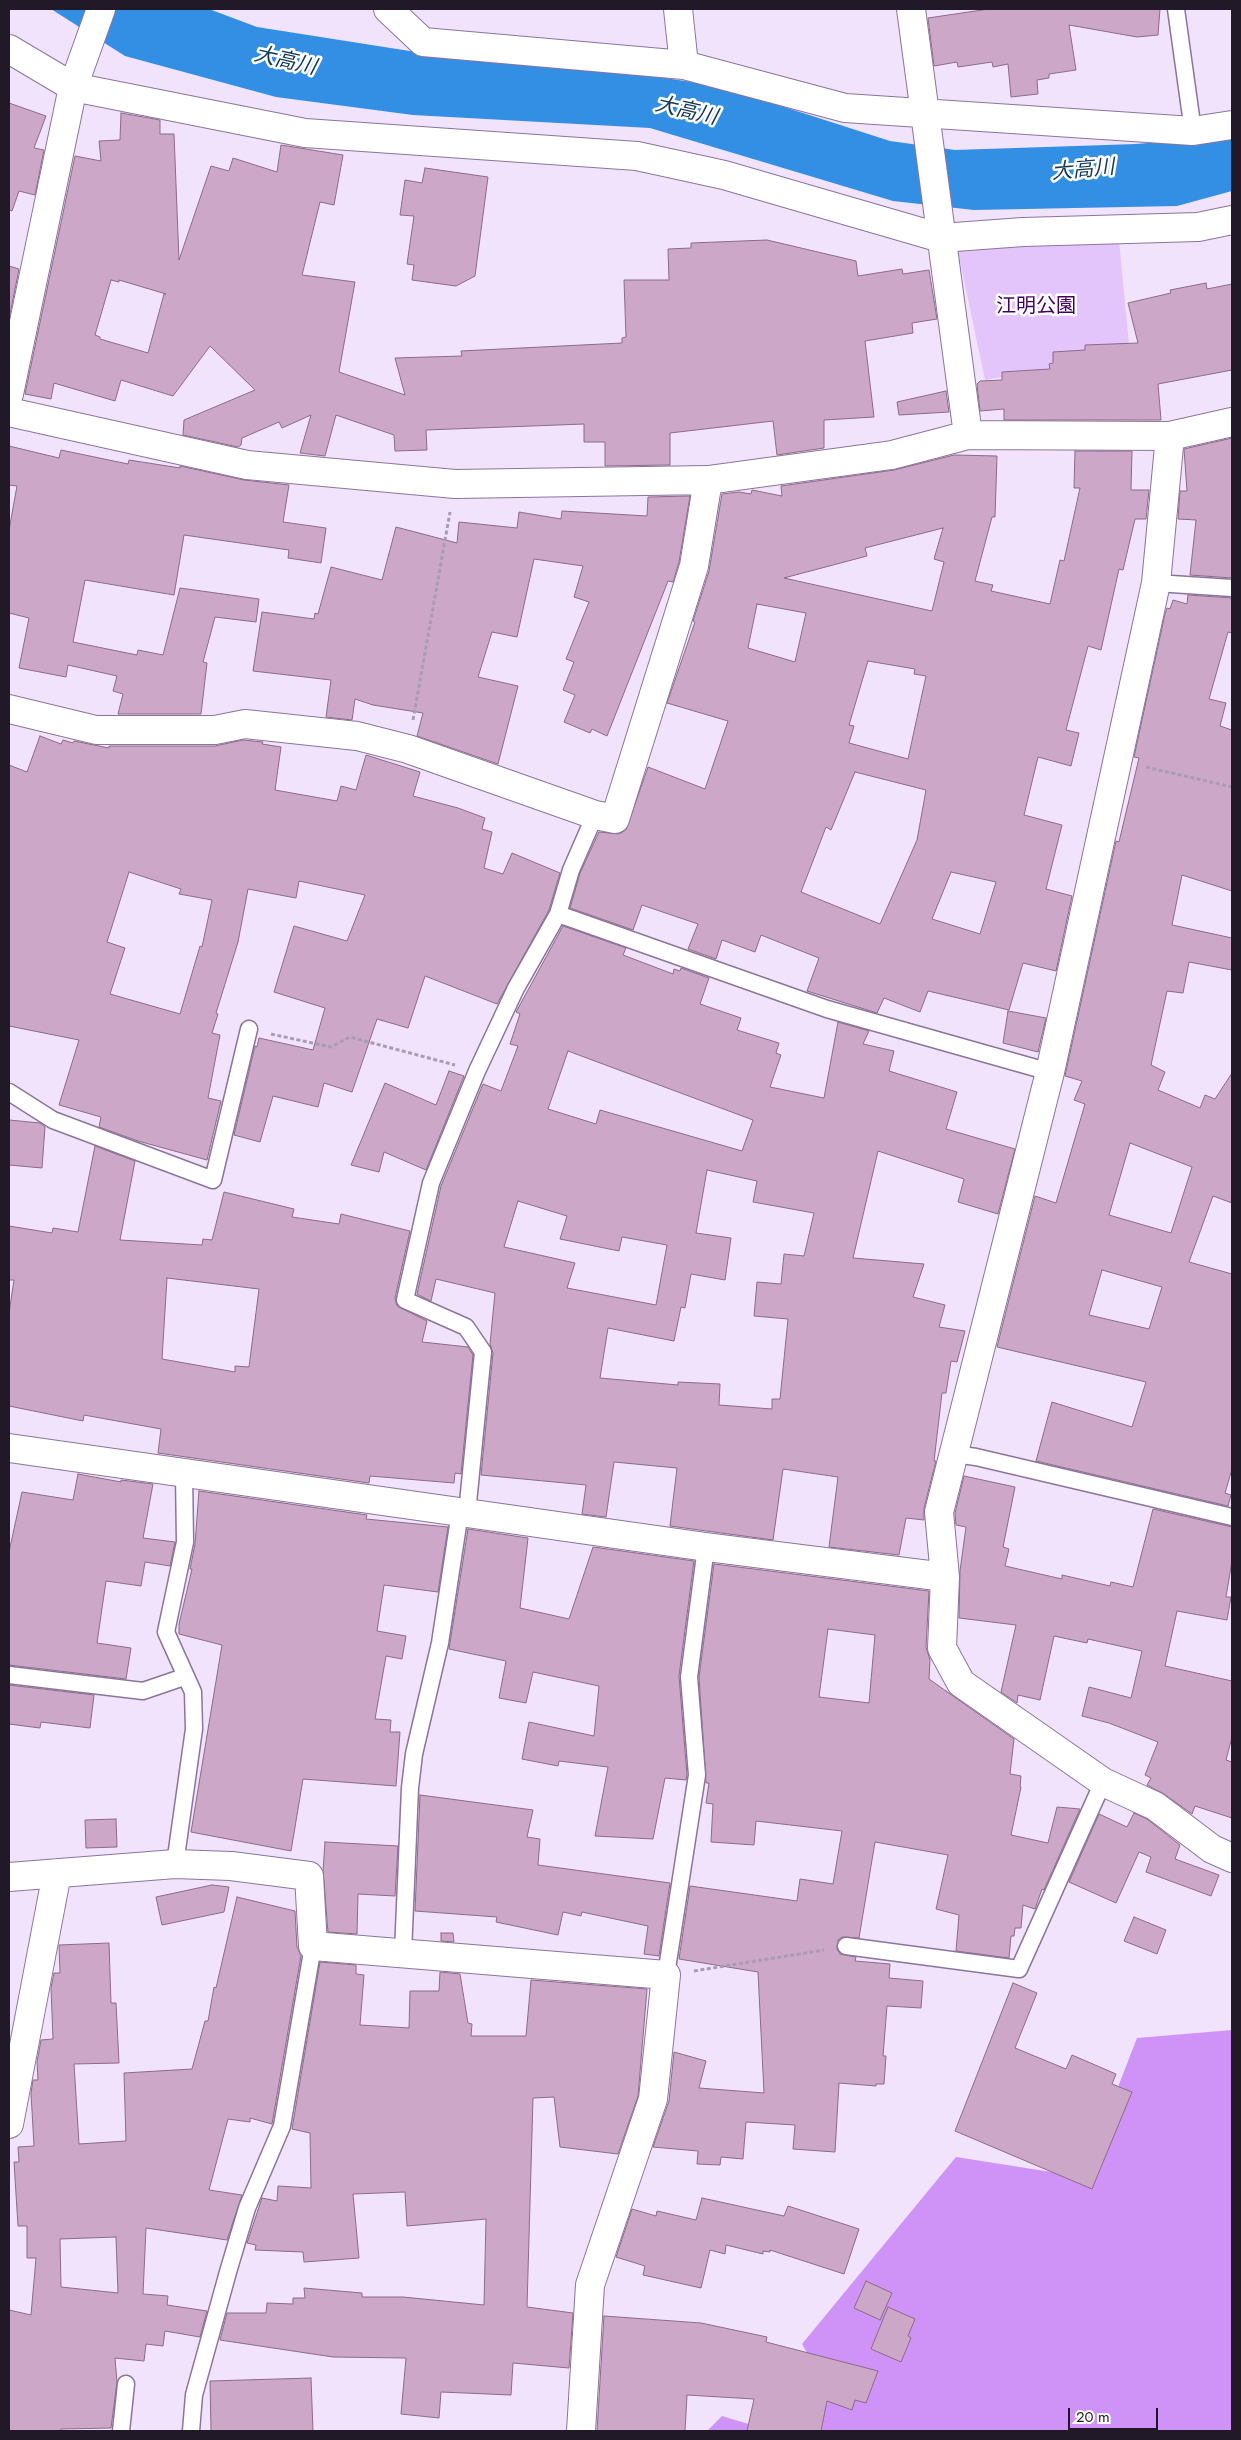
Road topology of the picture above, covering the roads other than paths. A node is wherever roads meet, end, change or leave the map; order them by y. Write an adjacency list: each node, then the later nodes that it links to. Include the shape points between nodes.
1 (101, 9): 8 (street)
2 (388, 9): 7 (street, via 423,42)
3 (678, 9): 7 (street)
4 (911, 9): 9 (street)
5 (1176, 9): 11 (lane)
6 (9, 50): 8 (street)
7 (684, 65): 9 (street, via 845,108)
8 (73, 87): 13 (street, via 305,133 637,156); 14 (street)
9 (928, 125): 11 (street); 13 (street)
10 (1232, 125): 11 (street)
11 (1193, 131)
12 (1232, 220): 13 (street, via 1198,228 1023,232)
13 (940, 227): 17 (street)
14 (9, 394)
15 (9, 412): 19 (street, via 247,465 455,484)
16 (1232, 422): 18 (street)
17 (968, 436): 18 (street); 19 (street, via 892,455)
18 (1170, 436): 20 (street)
19 (708, 480): 23 (street, via 694,566 616,819)
20 (1156, 583): 21 (lane); 26 (street)
21 (1232, 588)
22 (9, 709): 23 (street, via 96,730 215,730 245,724 357,736 408,749)
23 (595, 815): 24 (lane, via 571,870)
24 (558, 914): 26 (lane, via 827,1009); 31 (lane, via 516,988 477,1071 432,1183 405,1300 466,1327 483,1352)
25 (249, 1029): 27 (lane, via 213,1180 53,1120)
26 (1050, 1072): 29 (street)
27 (9, 1092)
28 (9, 1448): 30 (street)
29 (954, 1454): 32 (lane, via 976,1456); 34 (street, via 939,1512)
30 (184, 1474): 31 (street); 36 (lane, via 185,1542 166,1632)
31 (464, 1512): 33 (street); 44 (lane, via 440,1643 414,1754)
32 (1232, 1517)
33 (706, 1547): 34 (street); 45 (lane, via 689,1678 697,1775)
34 (945, 1576): 37 (street, via 942,1648 961,1683)
35 (9, 1675): 36 (lane, via 143,1691)
36 (184, 1677): 39 (lane, via 193,1692 194,1729)
37 (1103, 1782): 38 (street, via 1155,1806 1212,1849); 43 (lane, via 1019,1969)
38 (1232, 1858)
39 (175, 1864): 40 (street); 42 (street, via 231,1866 310,1876)
40 (57, 1873): 41 (street); 46 (street)
41 (9, 1877)
42 (313, 1946): 44 (street); 49 (lane, via 282,2126 247,2208 194,2395)
43 (846, 1946)
44 (403, 1953): 45 (street)
45 (666, 1975): 50 (street, via 653,2099 590,2285)
46 (9, 2124)
47 (126, 2384): 48 (lane)
48 (121, 2431)
49 (191, 2431)
50 (581, 2431)

